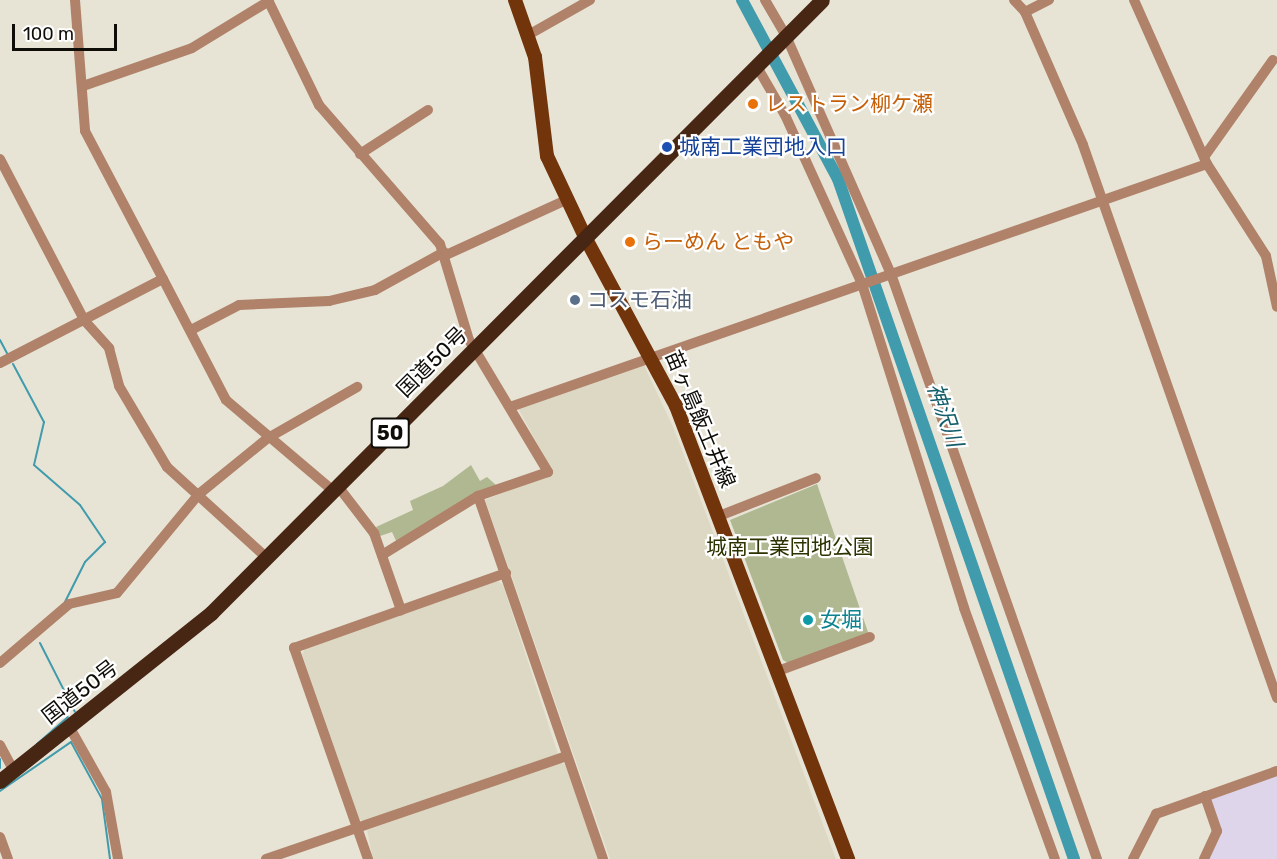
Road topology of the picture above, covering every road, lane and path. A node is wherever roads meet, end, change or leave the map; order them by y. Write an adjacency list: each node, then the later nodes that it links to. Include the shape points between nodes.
1 (75, 0): 15 (street)
2 (516, 0): 11 (main road, 苗ヶ島飯土井線)
3 (590, 0): 11 (street)
4 (765, 0): 12 (street)
5 (822, 0): 12 (highway, 国道50号 / 50)
6 (1014, 0): 10 (street)
7 (1049, 0): 10 (street)
8 (1134, 0): 19 (street)
9 (268, 1): 15 (street, via 192,48); 17 (street, via 319,105)
10 (1025, 12): 21 (street, via 1083,145)
11 (531, 34): 20 (main road, 苗ヶ島飯土井線, via 547,156)
12 (783, 39): 14 (highway, 国道50号 / 50); 24 (street)
13 (1273, 60): 19 (street)
14 (758, 64): 22 (highway, 国道50号 / 50); 26 (street)
15 (83, 87): 25 (street, via 86,131)
16 (428, 110): 17 (street)
17 (360, 154): 23 (street)
18 (0, 159): 28 (street)
19 (1205, 160): 21 (street); 27 (street, via 1266,256)
20 (566, 200): 22 (main road, 苗ヶ島飯土井線); 23 (street)
21 (1102, 201): 24 (street); 48 (street)
22 (586, 239): 30 (highway, 国道50号 / 50); 31 (main road, 苗ヶ島飯土井線)
23 (445, 253): 29 (street, via 375,290 329,301 239,305); 30 (street, via 469,340)
24 (889, 275): 26 (street); 65 (street)
25 (163, 279): 28 (street); 29 (street)
26 (863, 284): 31 (street); 64 (street, via 964,608)
27 (1277, 307)
28 (84, 320): 32 (street); 38 (street, via 109,348 119,386 167,467)
29 (191, 330): 35 (street, via 226,400)
30 (475, 348): 34 (street); 37 (highway, 国道50号 / 50)
31 (652, 358): 34 (street); 40 (main road, 苗ヶ島飯土井線)
32 (0, 363)
33 (357, 387): 35 (street)
34 (510, 407): 39 (street, via 548,472)
35 (268, 438): 37 (street); 38 (street)
36 (816, 478): 40 (street)
37 (335, 487): 41 (street, via 374,533); 42 (highway, 国道50号 / 50)
38 (199, 494): 42 (street); 46 (street, via 117,593 69,603)
39 (478, 496): 41 (street); 43 (street)
40 (719, 516): 47 (main road, 苗ヶ島飯土井線)
41 (382, 555): 44 (street)
42 (266, 557): 49 (highway, 国道50号 / 50, via 192,631)
43 (506, 573): 44 (street); 51 (street)
44 (401, 610): 56 (street, via 294,648)
45 (870, 637): 47 (street)
46 (0, 663)
47 (778, 671): 63 (main road, 苗ヶ島飯土井線)
48 (1277, 698)
49 (69, 728): 52 (highway, 国道50号 / 50); 60 (street, via 106,792)
50 (0, 745): 52 (street)
51 (566, 756): 56 (street); 62 (street)
52 (14, 771): 54 (highway, 国道50号 / 50)
53 (1277, 771): 55 (street)
54 (0, 781)
55 (1205, 796): 66 (street, via 1150,818); 67 (street, via 1217,831)
56 (358, 828): 58 (street); 61 (street)
57 (0, 837): 59 (street)
58 (272, 858)
59 (8, 859)
60 (118, 859)
61 (368, 859)
62 (603, 859)
63 (848, 859)
64 (1055, 859)
65 (1097, 859)
66 (1133, 859)
67 (1204, 859)

